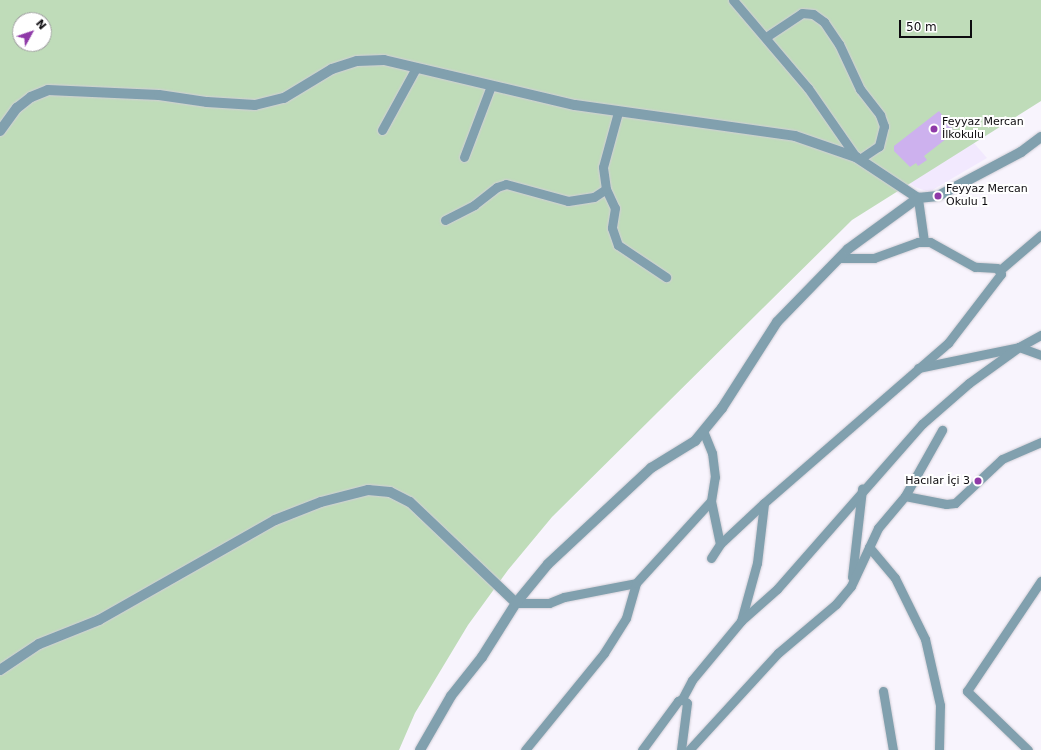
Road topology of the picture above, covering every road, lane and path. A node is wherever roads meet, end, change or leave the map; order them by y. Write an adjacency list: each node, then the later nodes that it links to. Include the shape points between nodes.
1 (733, 0): 2 (street)
2 (766, 37): 10 (street, via 808,88); 10 (street, via 802,13 813,14 824,22 840,44 860,89 880,115 884,126 882,140 878,146)
3 (416, 68): 4 (street); 6 (street); 7 (street, via 384,60 357,61 332,69 284,98 255,105 159,95 48,90 31,97 17,108)
4 (491, 86): 5 (street); 9 (street)
5 (618, 112): 10 (street, via 795,136); 11 (street, via 603,167)
6 (382, 130)
7 (0, 131)
8 (1041, 137): 12 (street, via 1021,152 938,196)
9 (464, 157)
10 (858, 158): 12 (street)
11 (606, 189): 13 (street, via 582,201 568,201 506,184); 18 (street, via 614,208 612,228 618,245)
12 (918, 198): 15 (street); 16 (street)
13 (446, 220)
14 (1041, 235): 17 (street)
15 (924, 241): 16 (street, via 874,258); 17 (street, via 936,244 975,267)
16 (839, 258): 24 (street, via 777,322 722,408)
17 (1000, 270): 22 (street, via 1001,276 948,343)
18 (666, 277)
19 (1041, 335): 20 (street)
20 (1019, 347): 21 (street); 22 (street); 26 (street, via 969,383 922,424)
21 (1041, 355)
22 (916, 369): 29 (street)
23 (942, 430): 27 (street)
24 (703, 431): 28 (street, via 712,453 715,477); 36 (street, via 695,441 651,468 548,564)
25 (1041, 442): 27 (street, via 1002,459 955,503 946,504)
26 (862, 489): 35 (street); 37 (street, via 777,589)
27 (905, 496): 31 (street, via 878,528)
28 (711, 501): 30 (street); 34 (street)
29 (764, 503): 30 (street); 37 (street, via 757,563)
30 (720, 544): 32 (street)
31 (869, 548): 35 (street); 47 (street, via 895,578 925,639 940,705)
32 (711, 558)
33 (1041, 581): 48 (street, via 967,691)
34 (636, 583): 36 (street, via 564,597 549,603); 42 (street, via 626,618 604,653)
35 (851, 586): 45 (street, via 836,604 778,653)
36 (516, 603): 38 (street, via 410,502 390,492 368,490 321,502 275,520 100,620 40,644); 41 (street, via 482,657 451,696)
37 (741, 621): 40 (street, via 692,680)
38 (0, 670)
39 (883, 691): 46 (street)
40 (682, 699): 43 (street); 44 (street, via 687,703)
41 (420, 750)
42 (525, 750)
43 (642, 750)
44 (681, 750)
45 (689, 750)
46 (893, 750)
47 (939, 750)
48 (1028, 750)

